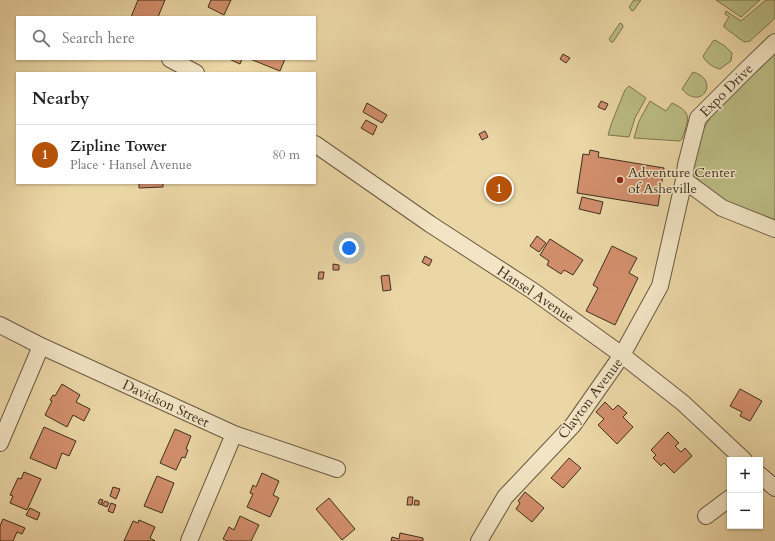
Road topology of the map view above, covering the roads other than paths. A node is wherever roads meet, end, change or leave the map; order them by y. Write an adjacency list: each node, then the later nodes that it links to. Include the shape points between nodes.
1 (775, 42): 5 (street, Expo Drive, via 698,118)
2 (172, 60): 3 (street)
3 (194, 72)
4 (316, 145): 10 (street, Hansel Avenue, via 430,224 533,291)
5 (684, 180): 6 (street, via 722,208); 7 (street, Expo Drive)
6 (775, 229)
7 (660, 286): 10 (street, Clayton Avenue)
8 (0, 325): 9 (street, Davidson Street)
9 (41, 346): 11 (street, Davidson Street); 12 (street)
10 (622, 355): 13 (street, Hansel Avenue, via 684,403); 20 (street, Clayton Avenue, via 573,425 505,497)
11 (234, 434): 14 (street, Davidson Street); 19 (street)
12 (0, 443)
13 (741, 457)
14 (338, 469)
15 (763, 478): 16 (street)
16 (775, 488)
17 (727, 500): 18 (street)
18 (706, 516)
19 (189, 541)
20 (479, 541)

